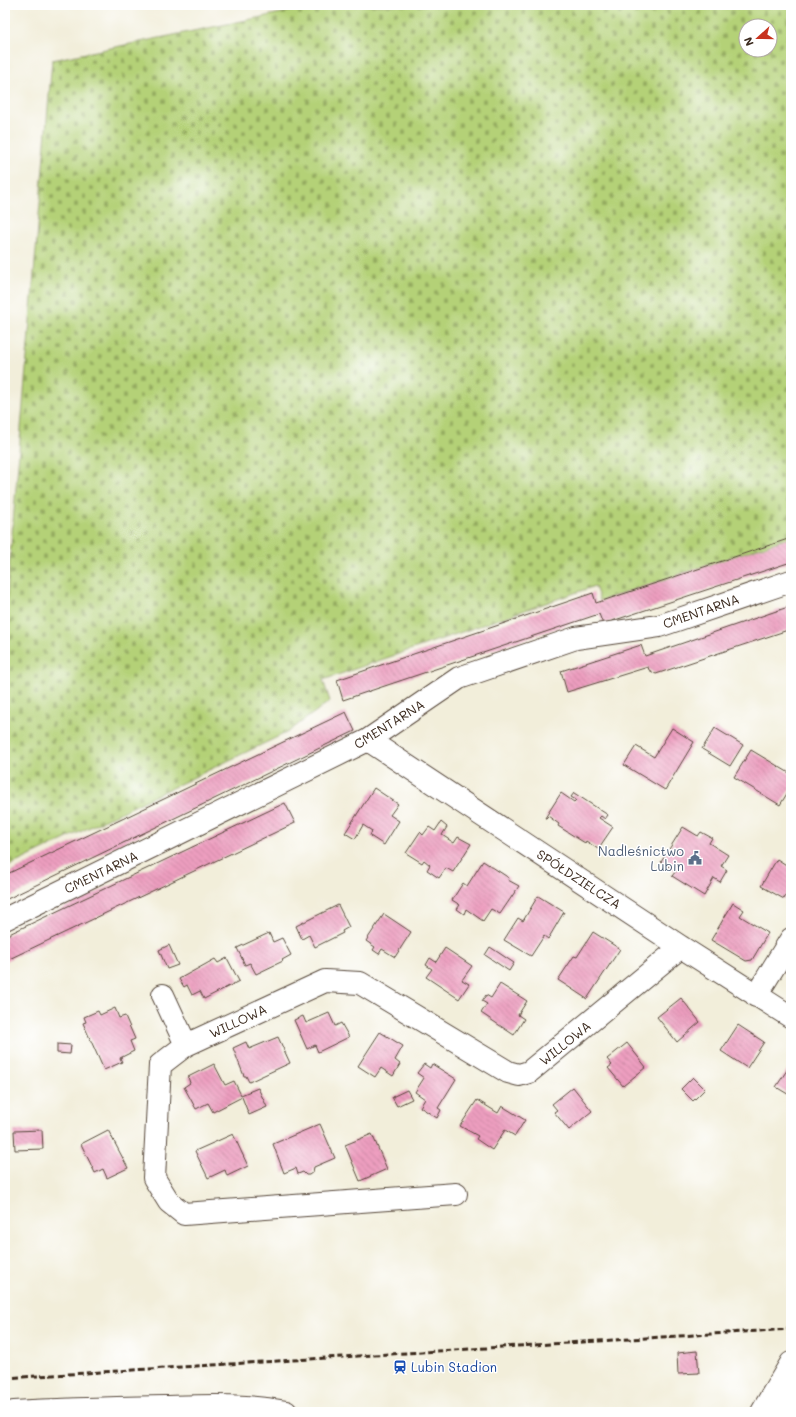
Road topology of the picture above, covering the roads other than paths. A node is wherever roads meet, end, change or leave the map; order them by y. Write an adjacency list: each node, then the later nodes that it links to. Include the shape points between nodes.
1 (791, 581): 2 (street, CMENTARNA, via 659,626 576,638 459,678)
2 (368, 740): 3 (street, CMENTARNA); 5 (street, SPÓŁDZIELCZA)
3 (5, 919)
4 (791, 939): 7 (street)
5 (682, 947): 7 (street, SPÓŁDZIELCZA); 9 (street, WILLOWA, via 529,1072 519,1075 508,1072 360,983 325,981)
6 (163, 995): 9 (street)
7 (756, 996): 8 (street, SPÓŁDZIELCZA)
8 (791, 1017)
9 (186, 1045): 10 (street, WILLOWA, via 160,1065 154,1178 169,1202 184,1214)
10 (456, 1194)
11 (791, 1363): 12 (street)
12 (767, 1404): 13 (street)
13 (791, 1404)
14 (14, 1412): 15 (street, via 233,1406 264,1407)
15 (286, 1412)

